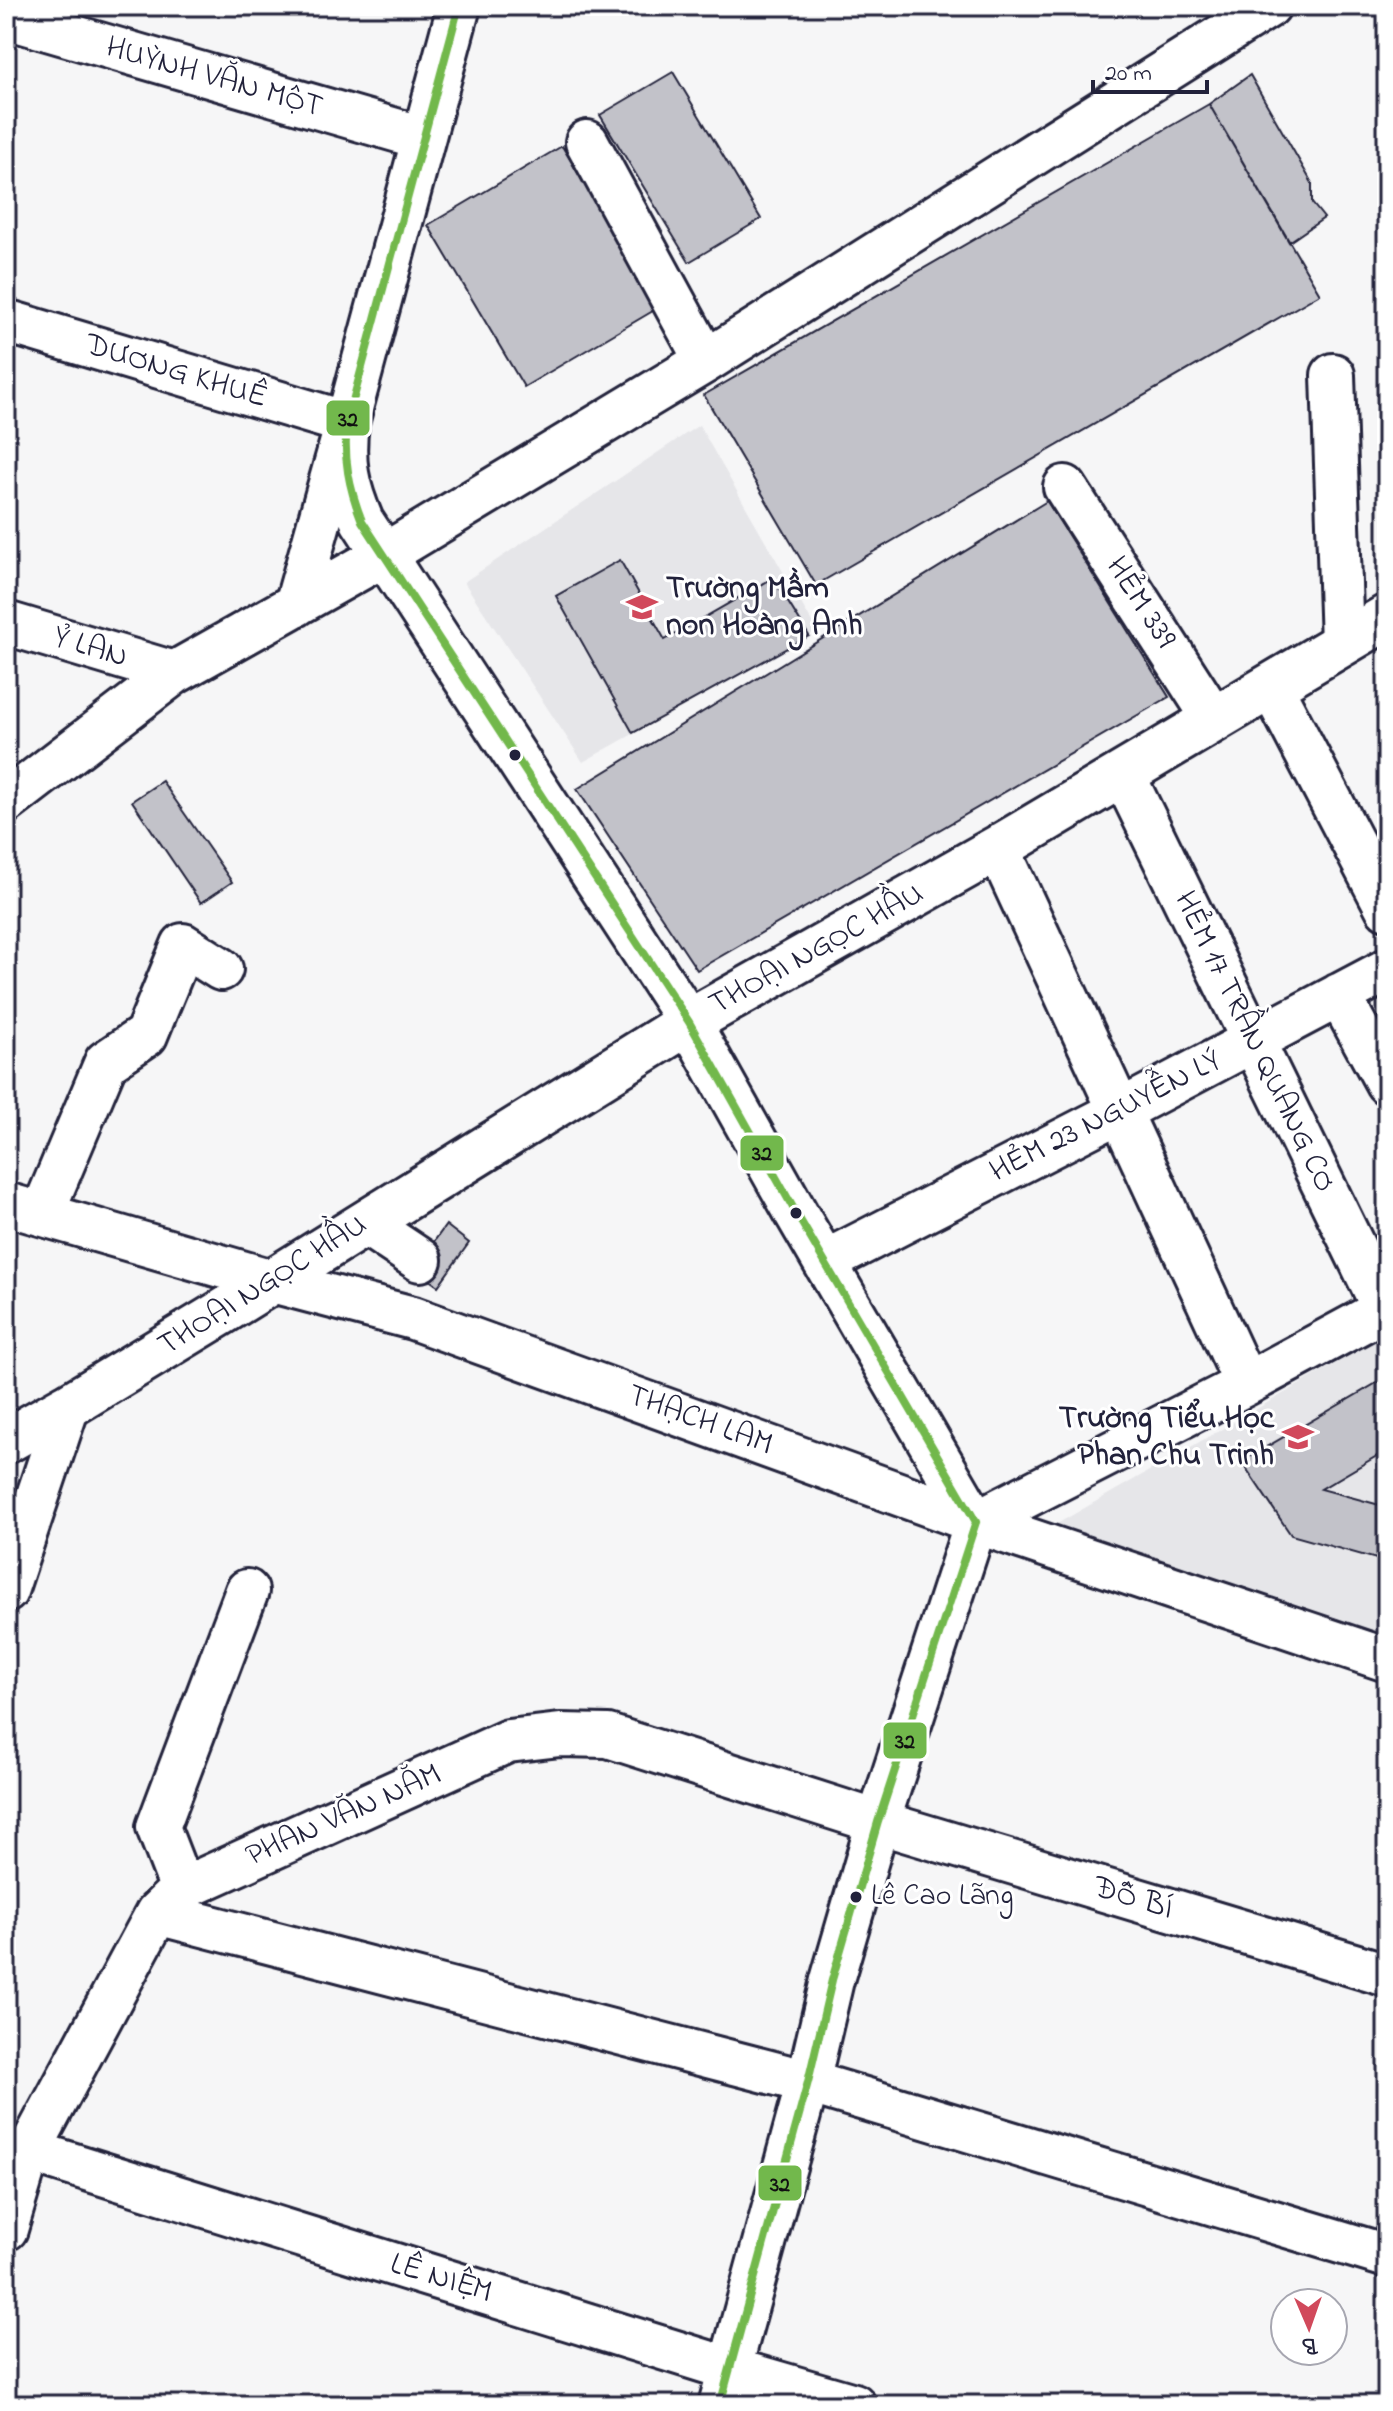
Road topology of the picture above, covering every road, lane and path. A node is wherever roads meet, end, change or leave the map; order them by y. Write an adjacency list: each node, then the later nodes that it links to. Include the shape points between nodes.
1 (459, 6): 4 (street)
2 (1269, 6): 7 (street)
3 (6, 17): 4 (street, HUỲNH VĂN MỘT)
4 (423, 138): 9 (street)
5 (587, 142): 7 (street)
6 (6, 321): 9 (street, DƯƠNG KHUÊ)
7 (706, 361): 11 (street)
8 (1333, 375): 15 (street)
9 (347, 423): 11 (street, via 343,450 351,497); 12 (street)
10 (1065, 487): 18 (street, HẺM 339)
11 (384, 555): 12 (street); 26 (street)
12 (296, 605): 16 (street)
13 (1387, 617): 15 (main road, THOẠI NGỌC HẦU)
14 (6, 623): 16 (street, Ỷ LAN)
15 (1342, 643): 17 (main road, THOẠI NGỌC HẦU)
16 (174, 673): 20 (street)
17 (1271, 686): 18 (main road, THOẠI NGỌC HẦU); 22 (street)
18 (1214, 719): 19 (main road, THOẠI NGỌC HẦU)
19 (1123, 774): 21 (main road, THOẠI NGỌC HẦU); 27 (street, HẺM 17 TRẦN QUANG CƠ)
20 (6, 802)
21 (998, 848): 26 (main road, THOẠI NGỌC HẦU); 29 (street)
22 (1381, 884)
23 (221, 969): 30 (street, via 183,945 146,1035 106,1062)
24 (1387, 970): 25 (street, HẺM 23 NGUYỄN LÝ)
25 (1339, 995): 27 (street, HẺM 23 NGUYỄN LÝ); 28 (street)
26 (671, 1018): 31 (main road, THOẠI NGỌC HẦU); 33 (street)
27 (1253, 1041): 29 (street, HẺM 23 NGUYỄN LÝ); 35 (street, HẺM 17 TRẦN QUANG CƠ)
28 (1387, 1083)
29 (1120, 1111): 33 (street, HẺM 23 NGUYỄN LÝ); 38 (street)
30 (24, 1209): 32 (street, THẠCH LAM)
31 (366, 1224): 34 (main road, THOẠI NGỌC HẦU); 37 (street, via 424,1269)
32 (206, 1261): 34 (street, THẠCH LAM); 36 (street, via 223,1272 229,1285)
33 (825, 1262): 41 (street)
34 (272, 1281): 36 (main road, THOẠI NGỌC HẦU); 37 (street, THẠCH LAM)
35 (1385, 1308): 38 (street)
36 (221, 1313): 39 (main road, THOẠI NGỌC HẦU)
37 (413, 1318): 41 (street, THẠCH LAM)
38 (1246, 1384): 41 (street)
39 (68, 1406): 40 (main road, THOẠI NGỌC HẦU); 42 (street)
40 (6, 1441)
41 (976, 1522): 44 (street, THẠCH LAM); 45 (street)
42 (6, 1591)
43 (247, 1591): 46 (street, via 158,1827)
44 (1387, 1660)
45 (878, 1822): 46 (street, PHAN VĂN NĂM, via 608,1736 560,1735 508,1741); 47 (street, ĐỖ BÍ); 48 (street)
46 (170, 1901): 48 (street); 49 (street)
47 (1387, 1975)
48 (808, 2082): 51 (street); 52 (street)
49 (29, 2151): 50 (street); 52 (street, LÊ NIỆM)
50 (6, 2229)
51 (1387, 2256)
52 (725, 2387): 53 (street, LÊ NIỆM)
53 (854, 2405)

